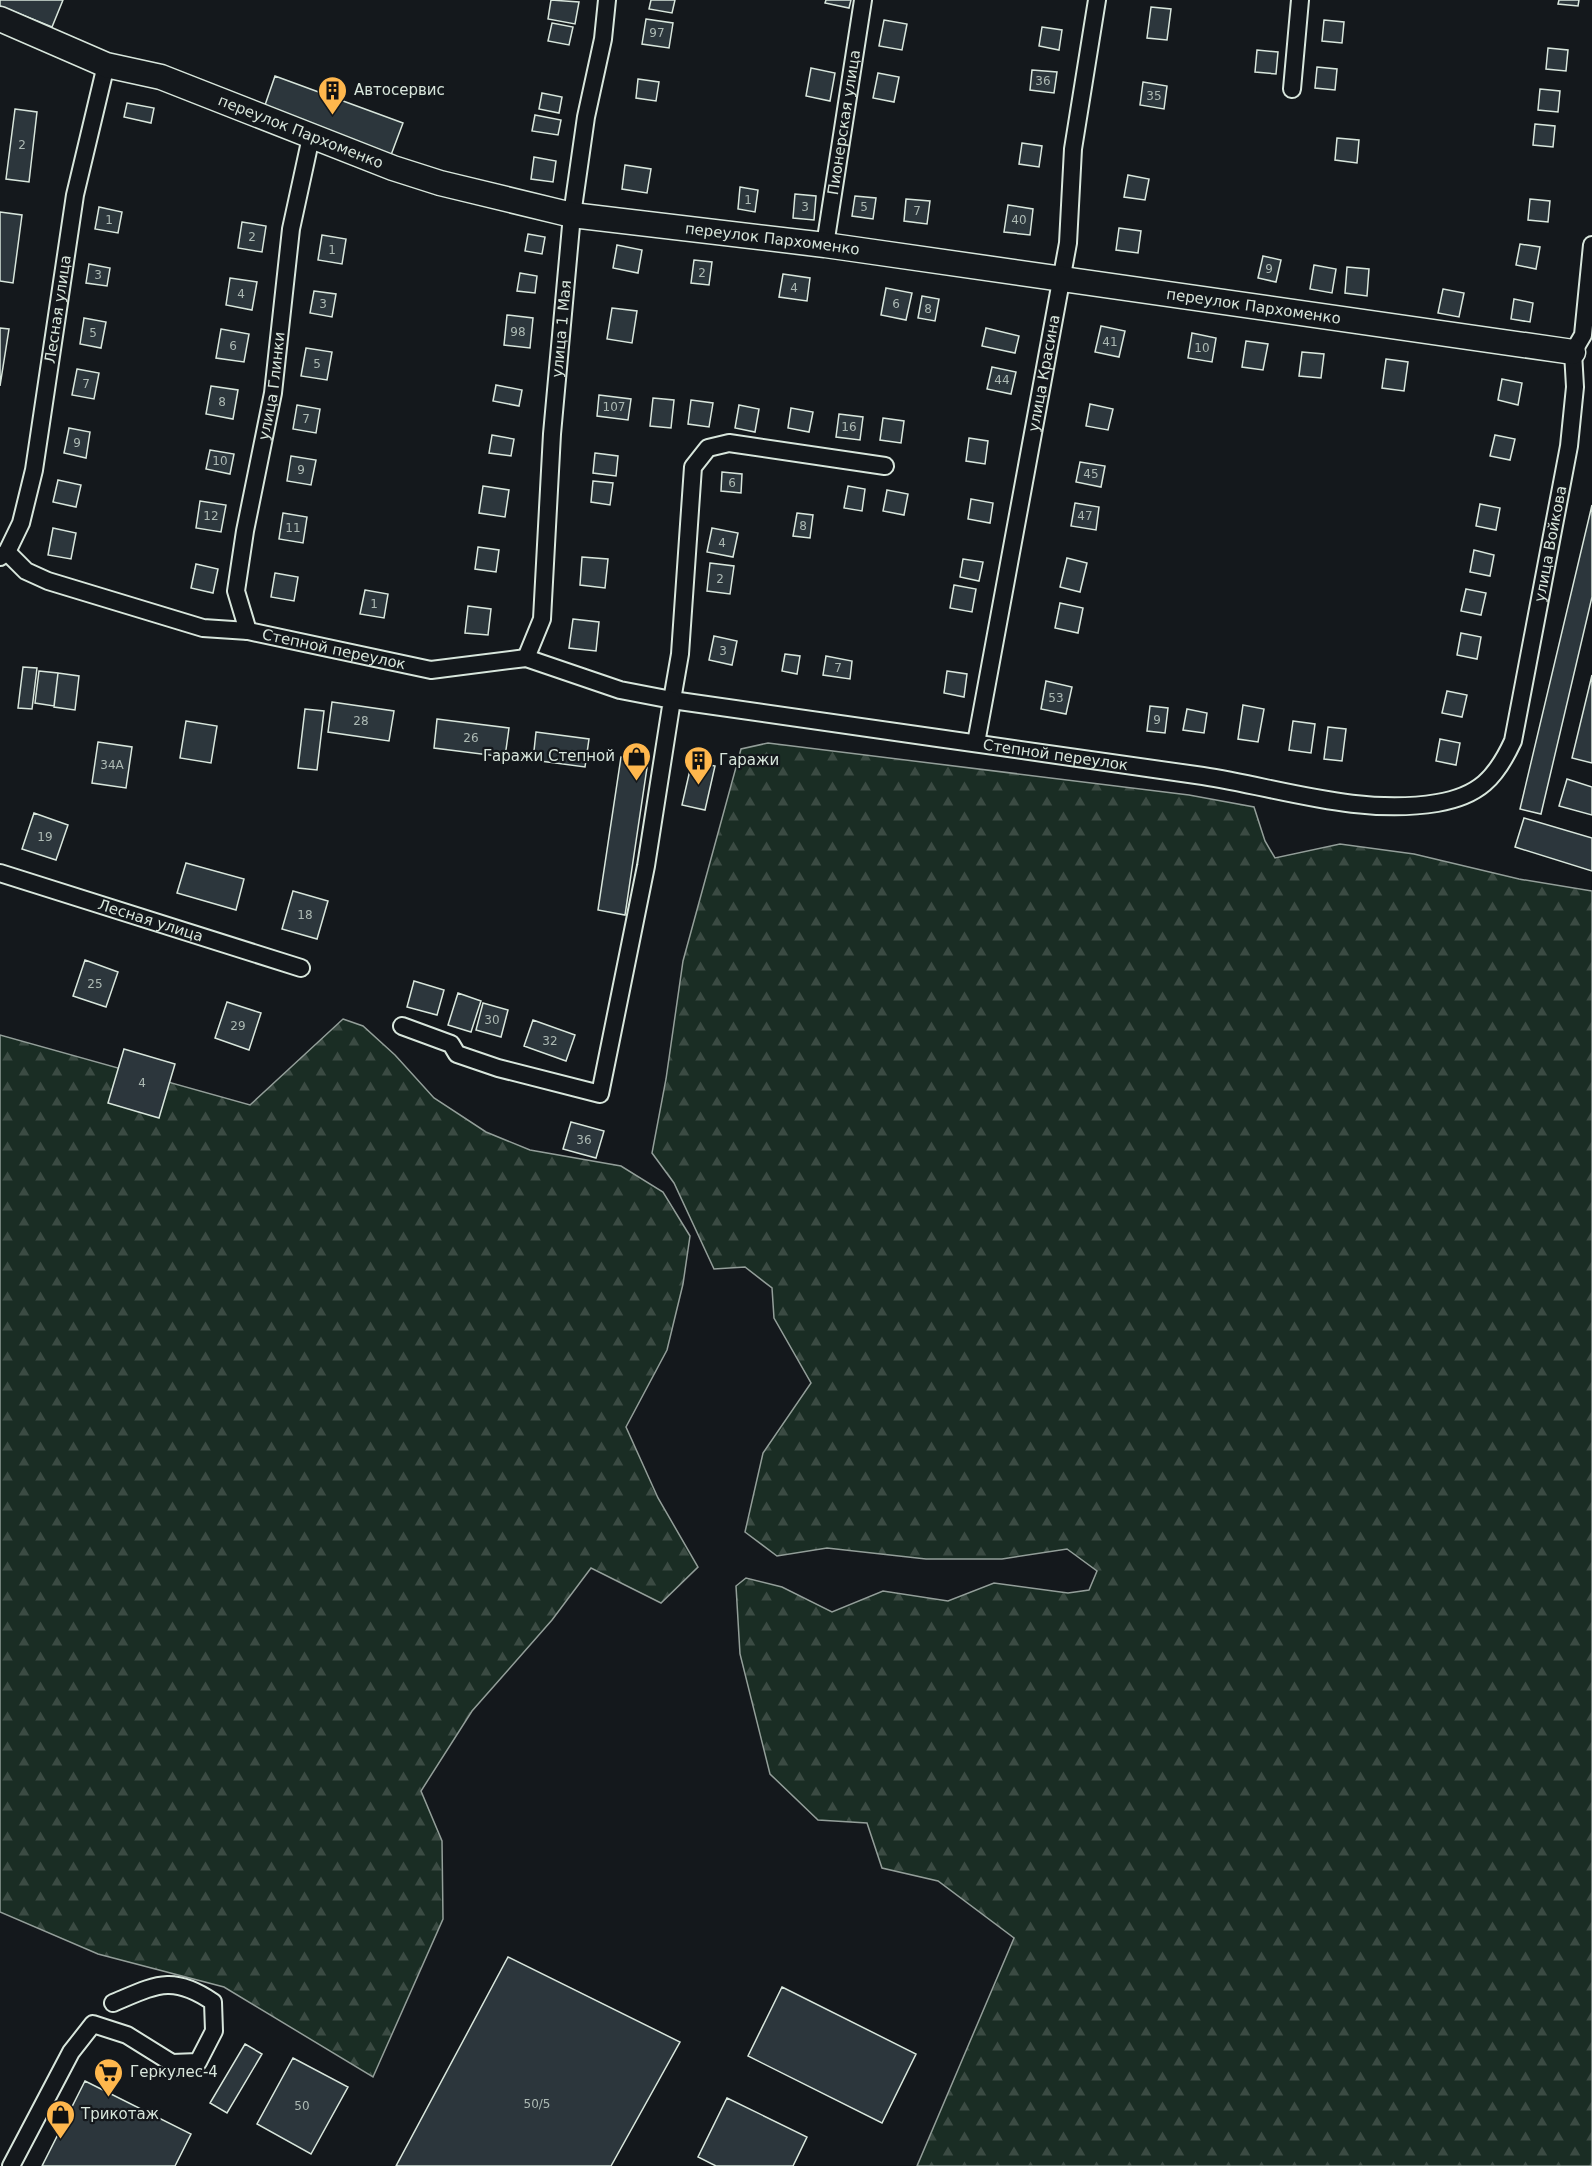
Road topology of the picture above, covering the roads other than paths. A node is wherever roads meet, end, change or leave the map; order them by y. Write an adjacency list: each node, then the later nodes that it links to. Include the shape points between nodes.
1 (606, 0): 9 (street, улица 1 Мая, via 603,39 586,117)
2 (863, 0): 10 (street, Пионерская улица)
3 (1097, 0): 12 (street, улица Красина, via 1073,149 1068,243)
4 (1300, 0): 7 (street)
5 (0, 19): 6 (street, переулок Пархоменко)
6 (106, 65): 8 (street, переулок Пархоменко, via 161,77); 15 (street, Лесная улица, via 75,195 33,470 21,523)
7 (1292, 89)
8 (311, 137): 9 (street, переулок Пархоменко, via 440,183); 16 (street, улица Глинки, via 291,229 273,393 237,591)
9 (572, 215): 10 (street, переулок Пархоменко); 17 (street, улица 1 Мая, via 552,434 542,619)
10 (825, 245): 12 (street, переулок Пархоменко)
11 (1592, 245): 13 (street, улица Войкова, via 1583,335)
12 (1062, 278): 13 (street, переулок Пархоменко); 19 (street, улица Красина)
13 (1573, 352): 20 (street, улица Войкова, via 1575,387 1569,446 1513,741 1501,766 1486,784)
14 (885, 466): 18 (street, via 729,443 708,448 693,467 680,654)
15 (3, 555): 16 (street, Степной переулок, via 48,581 203,628)
16 (248, 632): 17 (street, Степной переулок, via 431,670)
17 (526, 658): 18 (street, Степной переулок, via 620,690)
18 (672, 700): 19 (street, Степной переулок); 23 (street, via 646,866 600,1094 457,1054 451,1044)
19 (976, 743): 20 (street, Степной переулок, via 1219,779 1380,808)
20 (1439, 803)
21 (0, 873): 22 (street, Лесная улица)
22 (301, 968)
23 (402, 1026)
24 (113, 2003): 25 (street, via 156,1985 191,1987 213,2002 214,2031 198,2062 172,2063 126,2035 93,2024 71,2052)
25 (11, 2166)

